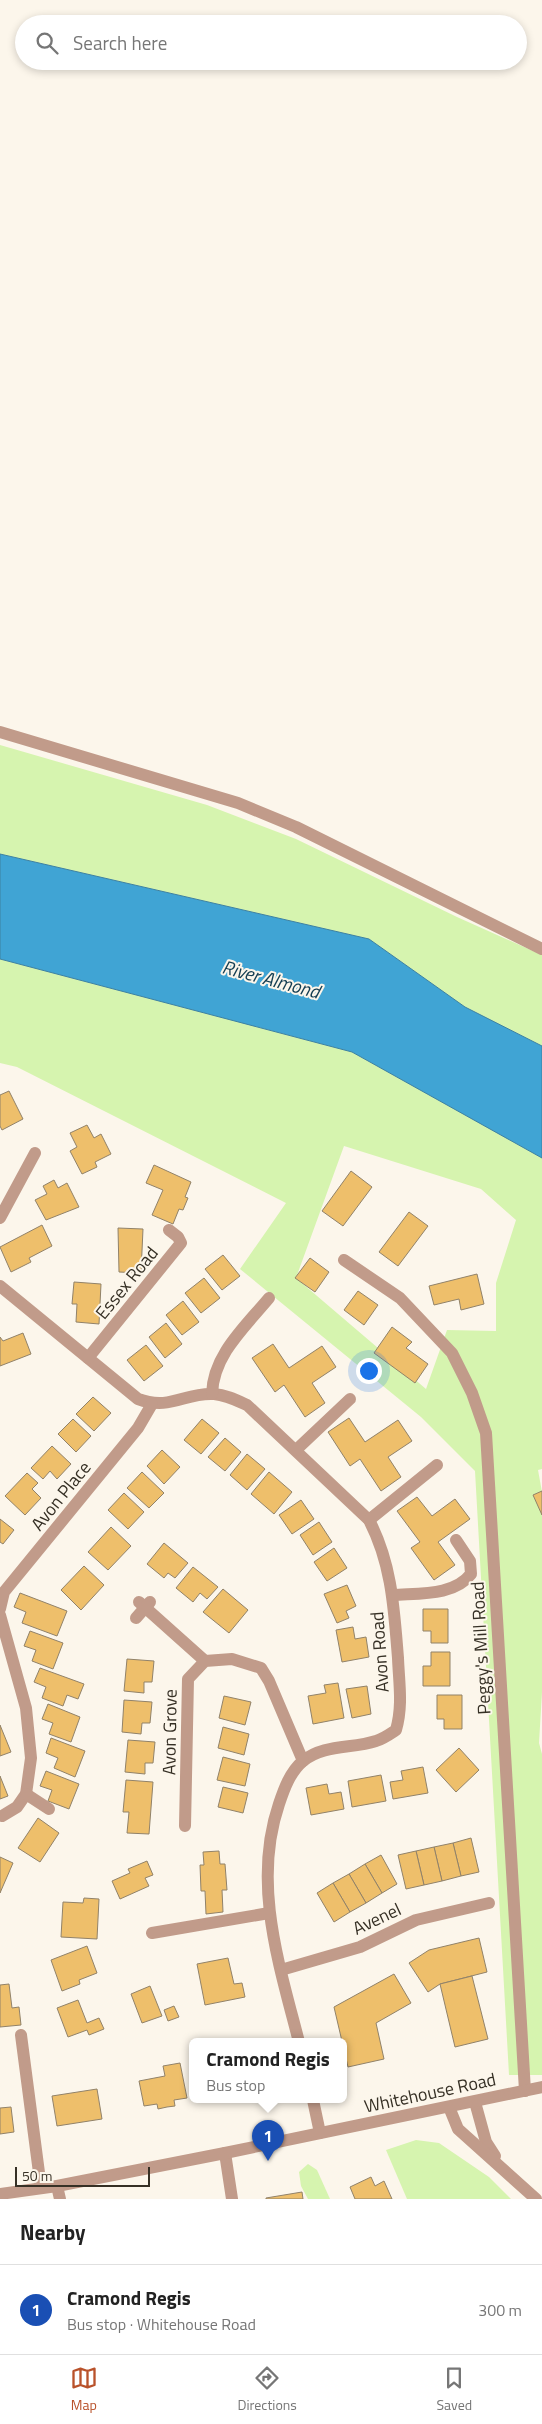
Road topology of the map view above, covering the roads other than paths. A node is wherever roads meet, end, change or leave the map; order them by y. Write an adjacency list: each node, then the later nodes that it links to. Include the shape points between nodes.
1 (0, 732): 2 (street, via 238,803 296,827)
2 (542, 949)
3 (35, 1153): 4 (street)
4 (0, 1218)
5 (169, 1230): 9 (street, Essex Road, via 181,1243)
6 (344, 1260): 34 (street, Peggy's Mill Road, via 400,1298 452,1353 472,1393 486,1433)
7 (0, 1286): 9 (street)
8 (269, 1298): 10 (street, via 222,1355 213,1377)
9 (88, 1358): 12 (street, via 138,1399)
10 (212, 1394): 12 (street, Avon Road); 13 (street, Avon Road, via 247,1405)
11 (350, 1399): 13 (street)
12 (152, 1404): 18 (street, Avon Place, via 138,1428 4,1592)
13 (296, 1450): 15 (street, Avon Road)
14 (437, 1465): 15 (street)
15 (369, 1520): 17 (street, Avon Road, via 380,1542)
16 (456, 1540): 17 (street, via 470,1561 471,1574 464,1583 453,1589)
17 (393, 1596): 22 (street, Avon Road, via 401,1711 396,1730 376,1741 332,1748)
18 (0, 1609)
19 (0, 1615): 23 (street, via 26,1708 31,1758)
20 (136, 1618): 21 (street, via 145,1604)
21 (205, 1662): 22 (street, via 232,1659 261,1668); 26 (street, Avon Grove, via 188,1679 191,1811)
22 (303, 1761): 28 (street, Avon Road, via 286,1782 271,1826 266,1866)
23 (26, 1794): 24 (street); 25 (street, via 17,1807)
24 (49, 1809)
25 (2, 1816)
26 (185, 1826)
27 (489, 1904): 30 (street, Avenel, via 416,1920 360,1947)
28 (269, 1913): 29 (street); 30 (street, Avon Road)
29 (152, 1933)
30 (281, 1970): 32 (street, Avon Road)
31 (21, 2035): 42 (street)
32 (298, 2038)
33 (542, 2087): 34 (street, Whitehouse Road)
34 (525, 2091): 35 (street, Whitehouse Road)
35 (475, 2102): 37 (street, Whitehouse Road); 40 (street, via 486,2142)
36 (314, 2103): 38 (street)
37 (449, 2107): 38 (street, Whitehouse Road); 40 (street, via 458,2129)
38 (320, 2133): 39 (street, Whitehouse Road)
39 (225, 2152): 41 (street, Whitehouse Road); 45 (street)
40 (504, 2169): 46 (street)
41 (57, 2186): 42 (street, Whitehouse Road); 44 (street)
42 (41, 2188): 43 (street, Whitehouse Road)
43 (0, 2194)
44 (60, 2199)
45 (232, 2199)
46 (536, 2199)

